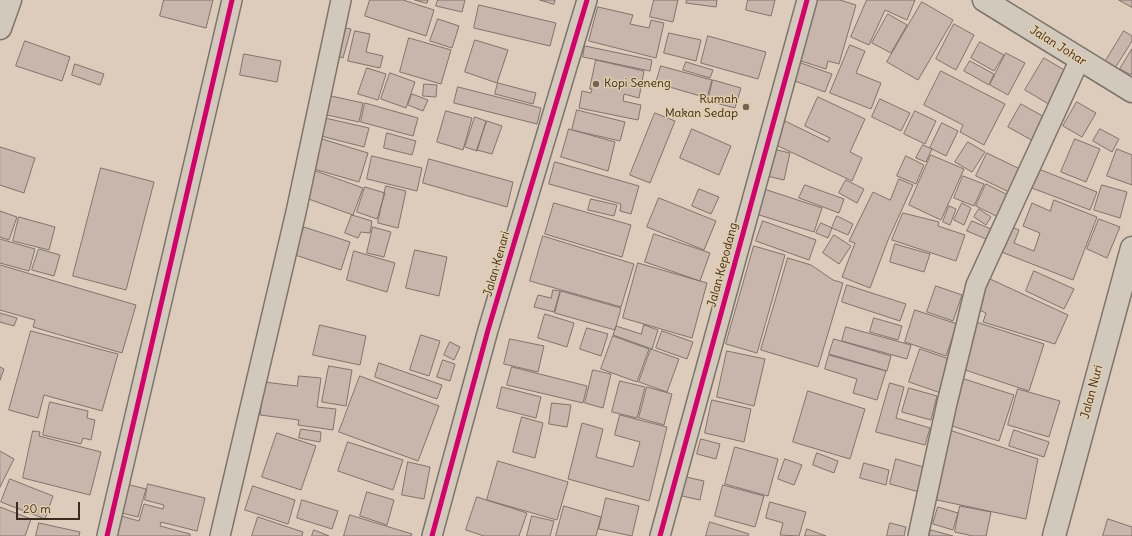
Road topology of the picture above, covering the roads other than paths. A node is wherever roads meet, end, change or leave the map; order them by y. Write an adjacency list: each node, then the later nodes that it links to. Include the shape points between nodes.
1 (10, 0): 7 (street)
2 (232, 0): 11 (street)
3 (341, 0): 12 (street, via 296,212)
4 (587, 0): 13 (street, Jalan Kenari, via 488,330)
5 (806, 0): 14 (street, Jalan Kepodang)
6 (984, 0): 8 (street, Jalan Johar)
7 (0, 28)
8 (1080, 59): 9 (street, Jalan Johar); 15 (street, via 976,285)
9 (1132, 91)
10 (1132, 248): 16 (street, Jalan Nuri)
11 (107, 536)
12 (220, 536)
13 (432, 536)
14 (660, 536)
15 (918, 536)
16 (1054, 536)

